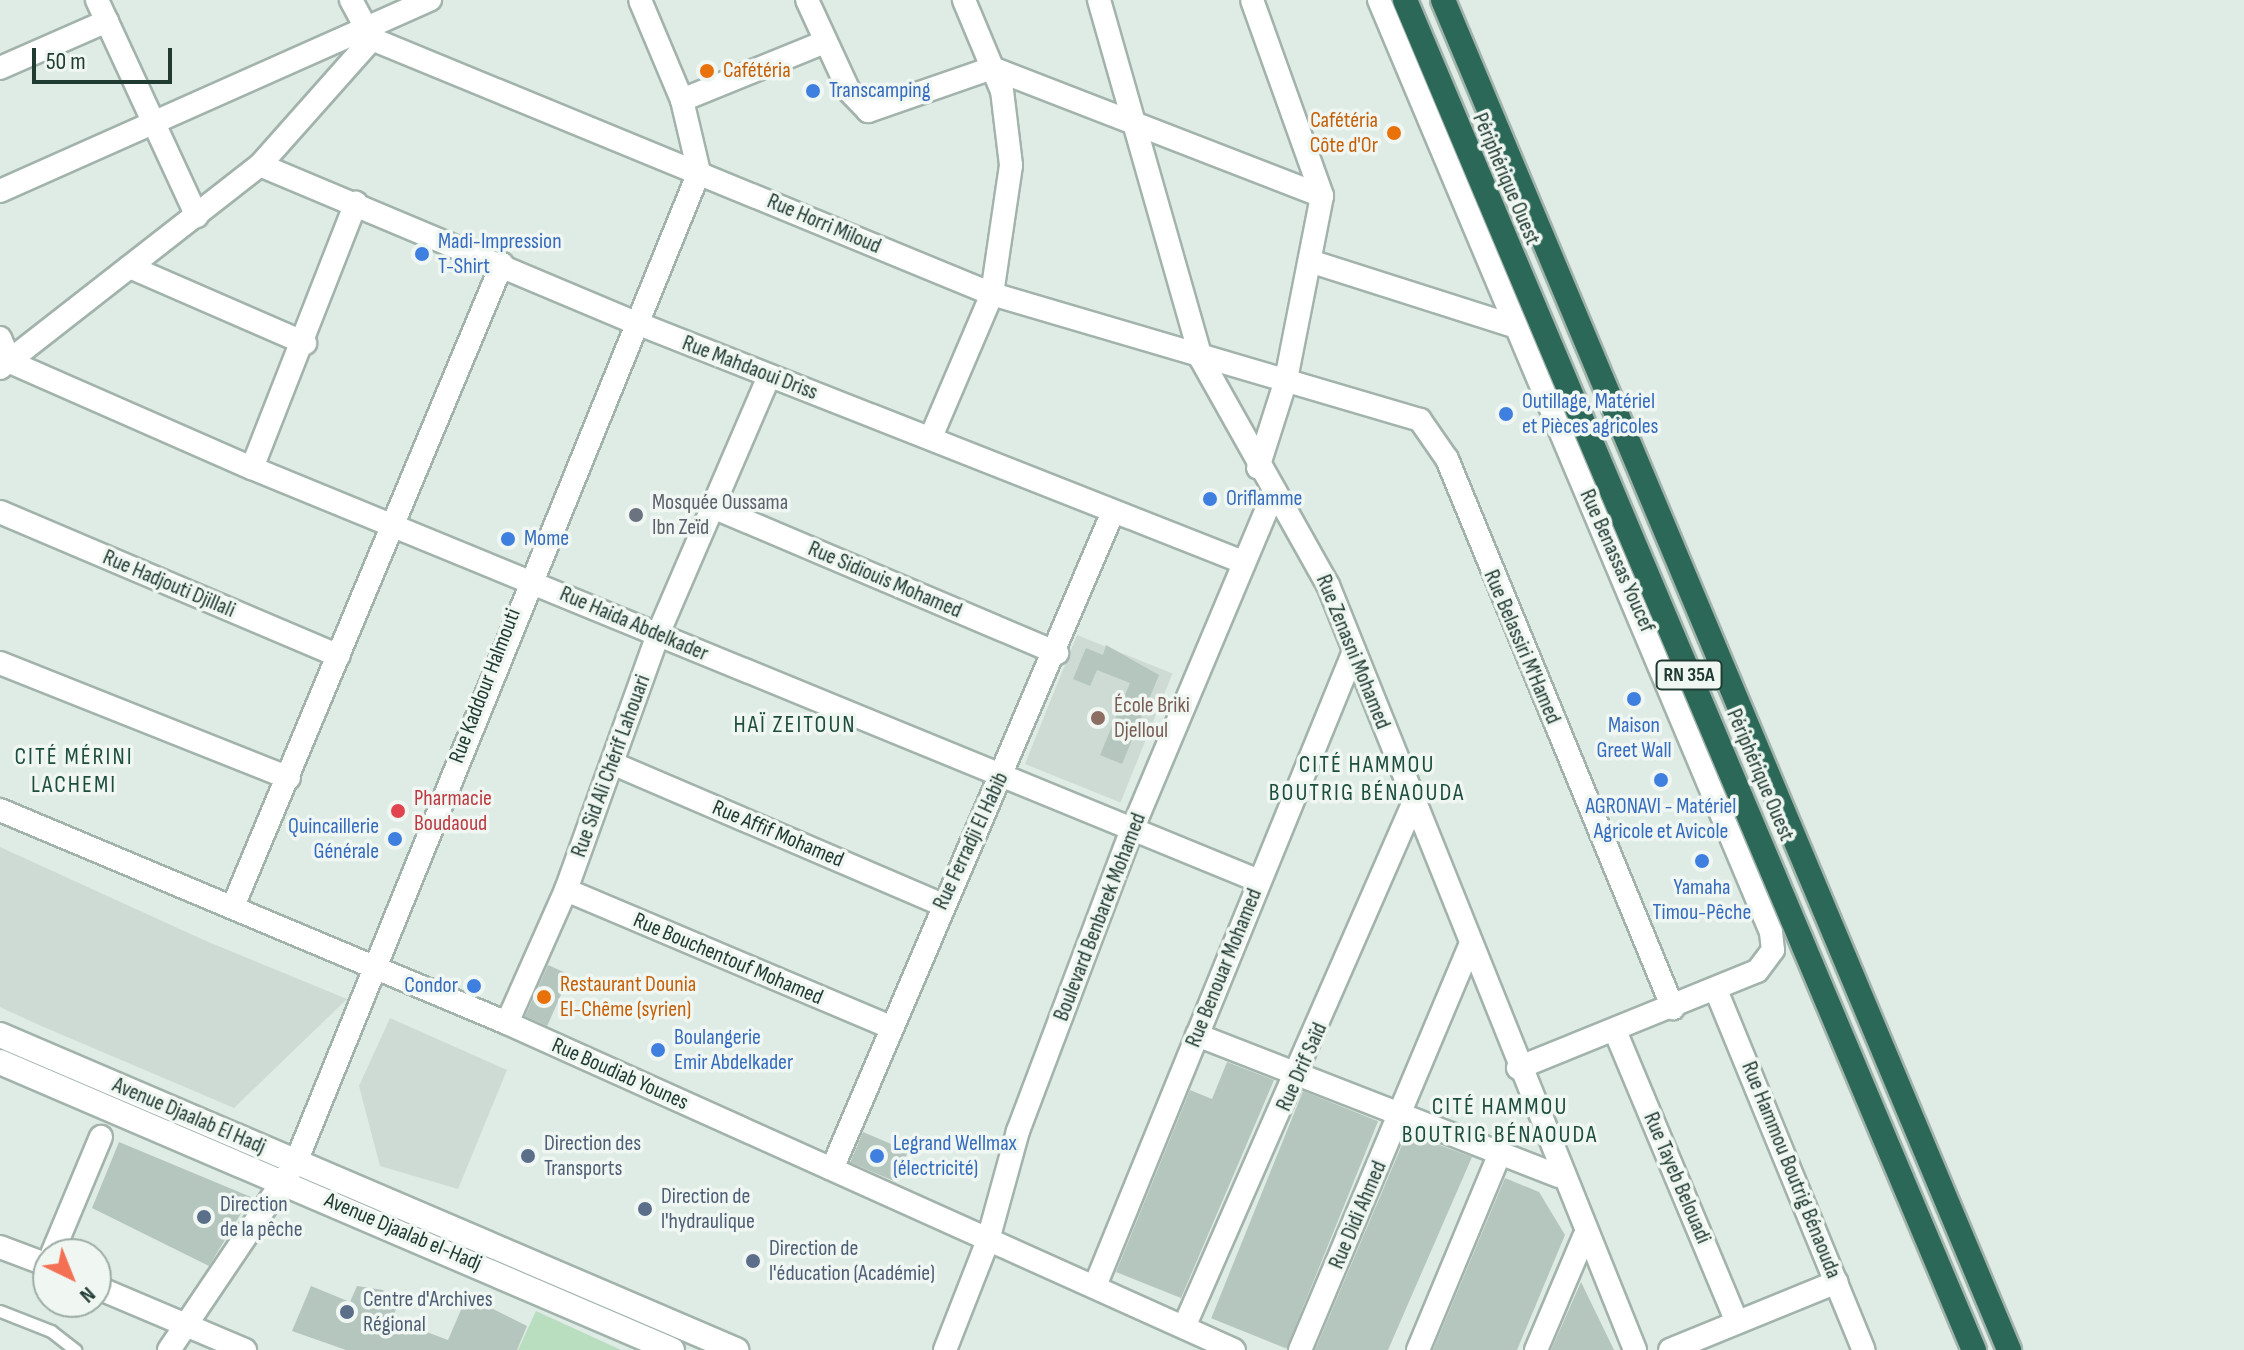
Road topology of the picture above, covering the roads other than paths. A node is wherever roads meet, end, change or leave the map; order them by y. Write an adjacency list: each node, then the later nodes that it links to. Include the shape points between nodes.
1 (351, 0): 12 (street)
2 (430, 0): 12 (street)
3 (640, 0): 16 (street)
4 (807, 0): 13 (street)
5 (964, 0): 15 (street)
6 (1099, 0): 18 (street, Rue Zenasni Mohamed)
7 (1252, 0): 22 (street)
8 (1379, 0): 30 (street, Rue Benassas Youcef)
9 (1405, 0): 106 (highway, Périphérique Ouest / RN 35A)
10 (1443, 0): 107 (highway, Périphérique Ouest / RN 35A)
11 (102, 10): 14 (street); 17 (street)
12 (367, 34): 17 (street); 19 (street); 20 (street, Rue Horri Miloud)
13 (825, 42): 15 (street, via 868,111); 16 (street)
14 (0, 68)
15 (992, 68): 18 (street); 28 (street, via 1011,165)
16 (682, 100): 20 (street)
17 (151, 122): 21 (street); 24 (street)
18 (1129, 123): 22 (street); 33 (street, Rue Zenasni Mohamed)
19 (260, 165): 23 (street, Rue Mahdaoui Driss); 24 (street)
20 (699, 172): 28 (street, Rue Horri Miloud); 29 (street, Rue Kaddour Halmouti)
21 (0, 191)
22 (1322, 196): 25 (street)
23 (356, 203): 26 (street, Rue Mahdaoui Driss); 32 (street)
24 (197, 216): 27 (street)
25 (1313, 262): 30 (street); 36 (street)
26 (502, 264): 29 (street, Rue Mahdaoui Driss); 44 (street)
27 (130, 267): 32 (street); 34 (street)
28 (992, 294): 33 (street, Rue Horri Miloud); 37 (street)
29 (634, 322): 35 (street, Rue Mahdaoui Driss); 46 (street, Rue Kaddour Halmouti)
30 (1514, 326): 64 (street, Rue Benassas Youcef, via 1771,932 1767,962)
31 (0, 338): 34 (street)
32 (305, 343): 38 (street)
33 (1201, 359): 36 (street, Rue Horri Miloud); 39 (street, Rue Zenasni Mohamed)
34 (5, 365): 38 (street, Rue Haida Abdelkader)
35 (769, 376): 37 (street, Rue Mahdaoui Driss); 41 (street, Rue Sid Ali Chérif Lahouari)
36 (1286, 380): 39 (street); 65 (street, Rue Belassiri M'Hamed, via 1420,420 1438,440)
37 (931, 437): 43 (street, Rue Mahdaoui Driss)
38 (252, 468): 44 (street, Rue Haida Abdelkader)
39 (1258, 468): 40 (street, Rue Zenasni Mohamed)
40 (1274, 492): 45 (street, Boulevard Benbarek Mohamed); 48 (street, Rue Zenasni Mohamed, via 1328,585)
41 (713, 507): 47 (street, Rue Sid Ali Chérif Lahouari); 49 (street, Rue Sidiouis Mohamed)
42 (0, 512): 50 (street, Rue Hadjouti Djillali)
43 (1112, 514): 45 (street, Rue Mahdaoui Driss); 49 (street, Rue Ferradji El Habib)
44 (393, 528): 46 (street, Rue Haida Abdelkader); 50 (street)
45 (1243, 562): 57 (street, Boulevard Benbarek Mohamed)
46 (527, 580): 47 (street, Rue Haida Abdelkader); 63 (street, Rue Kaddour Halmouti)
47 (658, 634): 52 (street, Rue Sid Ali Chérif Lahouari); 54 (street, Rue Haida Abdelkader)
48 (1354, 651): 55 (street, Rue Zenasni Mohamed); 58 (street, Rue Benouar Mohamed)
49 (1057, 653): 54 (street, Rue Ferradji El Habib)
50 (339, 656): 53 (street)
51 (0, 663): 53 (street)
52 (614, 764): 59 (street, Rue Sid Ali Chérif Lahouari); 61 (street, Rue Affif Mohamed)
53 (289, 778): 60 (street)
54 (1001, 779): 57 (street, Rue Haida Abdelkader); 61 (street, Rue Ferradji El Habib)
55 (1413, 804): 62 (street, Rue Zenasni Mohamed); 73 (street, Rue Drif Saïd)
56 (0, 810): 60 (street, Rue Boudiab Younes)
57 (1132, 830): 58 (street, Rue Haida Abdelkader); 83 (street, Boulevard Benbarek Mohamed, via 1018,1131)
58 (1259, 881): 70 (street, Rue Benouar Mohamed)
59 (566, 890): 66 (street, Rue Sid Ali Chérif Lahouari); 67 (street, Rue Bouchentouf Mohamed)
60 (234, 904): 63 (street, Rue Boudiab Younes)
61 (941, 904): 67 (street, Rue Ferradji El Habib)
62 (1470, 946): 72 (street, Rue Zenasni Mohamed); 74 (street, Rue Didi Ahmed)
63 (374, 969): 66 (street, Rue Boudiab Younes); 78 (street, Rue Kaddour Halmouti)
64 (1716, 990): 65 (street, Rue Benassas Youcef); 86 (street, Rue Hammou Boutrig Bénaouda)
65 (1673, 1008): 68 (street, Rue Benassas Youcef)
66 (507, 1023): 77 (street, Rue Boudiab Younes)
67 (890, 1027): 77 (street, Rue Ferradji El Habib)
68 (1616, 1033): 72 (street, Rue Benassas Youcef); 90 (street, Rue Tayeb Belouadi)
69 (0, 1035): 78 (main road, Avenue Djaalab El Hadj)
70 (1197, 1035): 73 (street); 87 (street, Rue Benouar Mohamed)
71 (0, 1062): 78 (main road, Avenue Djaalab el-Hadj)
72 (1518, 1068): 79 (street, Rue Zenasni Mohamed)
73 (1299, 1075): 74 (street); 92 (street, Rue Drif Saïd)
74 (1401, 1117): 76 (street); 100 (street, Rue Didi Ahmed)
75 (101, 1137): 82 (street)
76 (1500, 1153): 79 (street); 101 (street)
77 (832, 1169): 83 (street, Rue Boudiab Younes)
78 (290, 1171): 80 (main road, Avenue Djaalab El Hadj); 91 (street, Rue Kaddour Halmouti); 96 (main road, Avenue Djaalab el-Hadj)
79 (1559, 1176): 81 (street, Rue Zenasni Mohamed)
80 (378, 1194): 97 (main road, Avenue Djaalab el-Hadj)
81 (1584, 1237): 102 (street); 103 (street, Rue Zenasni Mohamed)
82 (59, 1238)
83 (988, 1240): 87 (street, Rue Boudiab Younes); 98 (street, Boulevard Benbarek Mohamed)
84 (0, 1247): 85 (street)
85 (32, 1258)
86 (1837, 1282): 90 (street); 105 (street, Rue Hammou Boutrig Bénaouda)
87 (1095, 1286): 92 (street, Rue Boudiab Younes)
88 (112, 1294): 91 (street)
89 (0, 1311): 93 (lane, via 51,1331)
90 (1737, 1322): 104 (street)
91 (184, 1326): 94 (street, Rue Kaddour Halmouti); 95 (street)
92 (1184, 1327): 99 (street, Rue Boudiab Younes)
93 (75, 1350)
94 (169, 1350)
95 (245, 1350)
96 (672, 1350)
97 (736, 1350)
98 (945, 1350)
99 (1234, 1350)
100 (1300, 1350)
101 (1418, 1350)
102 (1536, 1350)
103 (1635, 1350)
104 (1670, 1350)
105 (1864, 1350)
106 (1974, 1350)
107 (2009, 1350)

